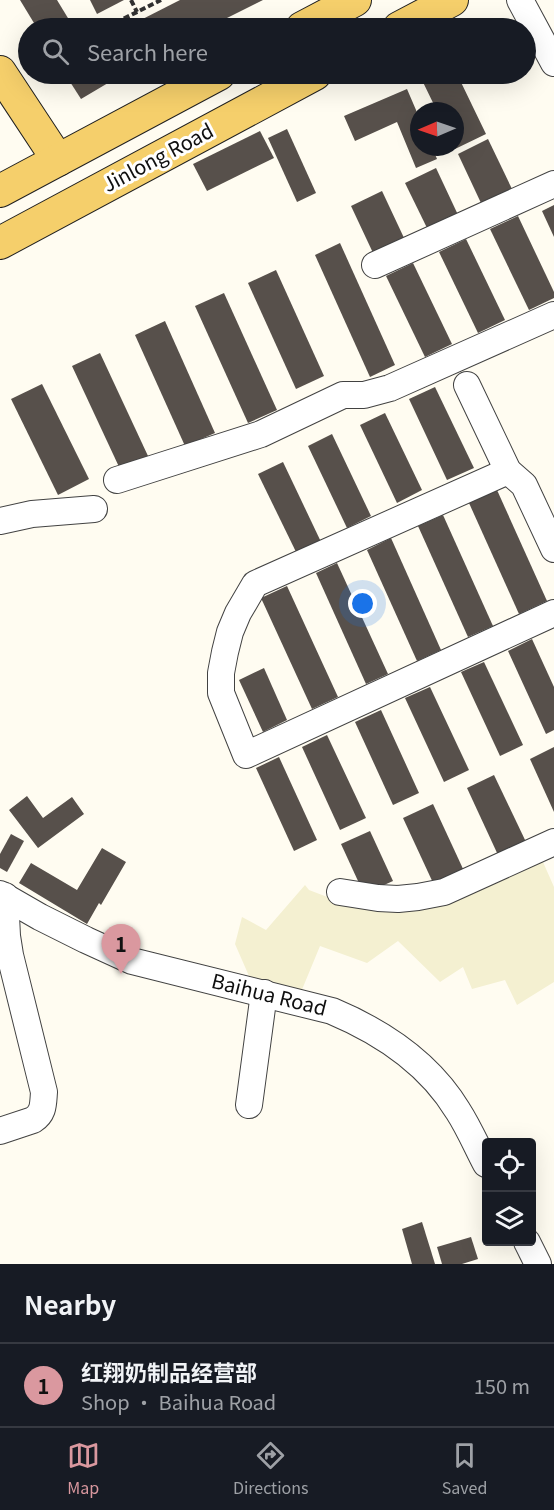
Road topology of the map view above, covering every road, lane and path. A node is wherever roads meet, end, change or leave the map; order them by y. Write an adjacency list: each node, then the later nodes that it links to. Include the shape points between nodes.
1 (131, 0): 6 (path)
2 (161, 0): 6 (path)
3 (355, 0): 8 (main road)
4 (452, 0): 9 (main road)
5 (520, 0): 10 (street)
6 (137, 12): 7 (path)
7 (125, 18)
8 (321, 18)
9 (418, 18)
10 (530, 18)
11 (536, 30): 12 (street)
12 (554, 63)
13 (0, 72): 17 (main road)
14 (200, 84): 17 (main road)
15 (296, 84): 20 (main road, Jinlong Road)
16 (0, 110): 17 (main road)
17 (49, 165): 19 (main road)
18 (554, 184): 21 (street)
19 (0, 191)
20 (0, 243)
21 (375, 266)
22 (554, 315): 25 (street, via 390,388 343,395 261,434)
23 (466, 385): 24 (street)
24 (507, 471): 28 (street, via 524,485); 29 (street, via 255,584 230,632 221,693 246,755)
25 (117, 480)
26 (94, 509): 27 (street)
27 (0, 520)
28 (554, 549)
29 (554, 613)
30 (554, 842): 31 (street, via 444,892 398,899)
31 (340, 892)
32 (2, 895): 33 (street, Baihua Road, via 132,961); 35 (street, via 10,955 44,1092 38,1117)
33 (264, 993): 34 (street); 36 (street, Baihua Road, via 332,1011 379,1033 400,1048 446,1093)
34 (249, 1105)
35 (0, 1131)
36 (482, 1156)
37 (529, 1246): 38 (street)
38 (538, 1264)

